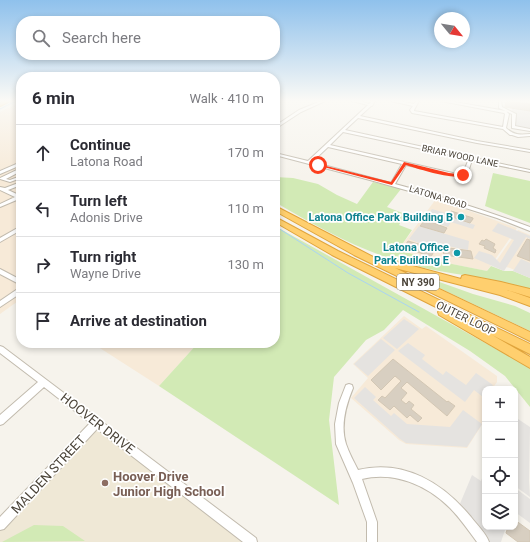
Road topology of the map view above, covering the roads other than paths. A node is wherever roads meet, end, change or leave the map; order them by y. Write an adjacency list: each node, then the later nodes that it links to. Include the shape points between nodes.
1 (348, 126): 7 (street)
2 (402, 126): 10 (street)
3 (494, 126): 5 (street)
4 (513, 126): 6 (street)
5 (504, 128): 8 (street, via 518,136)
6 (530, 130)
7 (343, 131): 9 (street); 12 (street, BRIAR WOOD LANE)
8 (530, 135)
9 (328, 146): 13 (street); 14 (street)
10 (530, 151)
11 (280, 155): 13 (street, LATONA ROAD)
12 (470, 158): 14 (street, via 465,174 460,175); 16 (street, BRIAR WOOD LANE)
13 (309, 163): 21 (street, LATONA ROAD)
14 (404, 164): 21 (street)
15 (16, 165): 18 (street)
16 (530, 171)
17 (16, 172): 19 (street, via 2,179 10,181)
18 (0, 173)
19 (16, 178)
20 (16, 184): 22 (street)
21 (392, 184): 29 (street, LATONA ROAD, via 456,202)
22 (1, 189): 23 (street)
23 (16, 195)
24 (16, 199): 25 (street)
25 (0, 206)
26 (280, 211): 28 (highway, OUTER LOOP / NY 390)
27 (280, 221): 33 (highway, OUTER LOOP / NY 390, via 317,244)
28 (306, 226): 32 (highway); 40 (highway, OUTER LOOP / NY 390)
29 (530, 228)
30 (16, 231): 31 (street)
31 (0, 240)
32 (396, 265): 37 (highway, via 493,283); 38 (highway, via 506,293)
33 (367, 269): 42 (highway, OUTER LOOP / NY 390); 43 (highway)
34 (0, 271): 35 (street)
35 (16, 280)
36 (16, 293): 39 (street)
37 (530, 293)
38 (530, 302)
39 (0, 304)
40 (530, 337)
41 (0, 349): 44 (street, HOOVER DRIVE)
42 (530, 349)
43 (530, 363)
44 (44, 382): 46 (street); 47 (street, HOOVER DRIVE)
45 (349, 388): 48 (street, via 339,424 341,444)
46 (0, 421)
47 (97, 423): 49 (street, MALDEN STREET); 50 (street, HOOVER DRIVE)
48 (355, 476): 51 (street, via 372,522); 52 (street, via 390,471 422,482 443,495)
49 (0, 525)
50 (252, 542)
51 (372, 542)
52 (484, 542)

